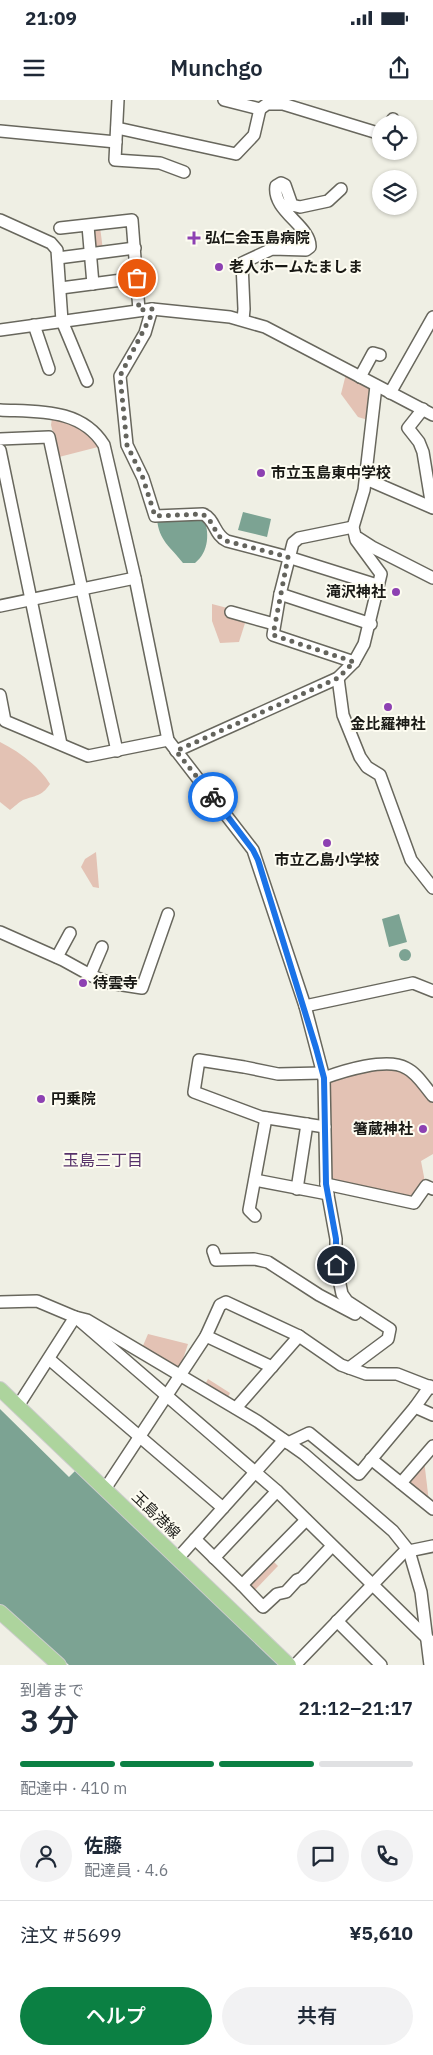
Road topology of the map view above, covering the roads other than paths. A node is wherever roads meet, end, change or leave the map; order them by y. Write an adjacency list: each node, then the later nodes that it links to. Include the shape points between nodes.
1 (118, 100): 4 (street)
2 (224, 100): 3 (street)
3 (260, 109): 4 (street, via 254,135 236,154); 6 (street, via 267,104 283,104)
4 (117, 128): 7 (street)
5 (0, 131): 7 (street)
6 (372, 131)
7 (116, 142): 8 (street, via 115,160 160,163)
8 (184, 172)
9 (341, 189): 22 (street, via 328,202 300,208 292,205 284,185 276,186 281,204 307,237 310,247 272,250 242,263)
10 (0, 220): 15 (street, via 54,245)
11 (88, 226): 12 (street); 13 (street, via 132,220); 14 (street)
12 (60, 228)
13 (135, 248): 14 (street); 16 (street)
14 (90, 254): 15 (street); 17 (street)
15 (58, 258): 18 (street)
16 (137, 278): 17 (street); 20 (street)
17 (92, 284): 18 (street)
18 (61, 288): 23 (street)
19 (152, 309): 20 (street); 22 (street); 39 (street, via 144,332 120,376 127,445 143,478 155,516 202,514 223,540)
20 (139, 310): 23 (street)
21 (433, 317): 31 (street)
22 (242, 320): 28 (street, via 265,327)
23 (62, 321): 24 (street); 29 (street)
24 (34, 325): 25 (street); 27 (street)
25 (0, 330)
26 (380, 355): 28 (street, via 373,353)
27 (49, 369)
28 (360, 378): 30 (street)
29 (87, 380)
30 (376, 386): 31 (street); 36 (street)
31 (390, 393): 33 (street)
32 (0, 410): 40 (street, via 70,417 81,421 98,436 108,454)
33 (428, 412): 37 (street, via 408,428 423,452)
34 (0, 439): 43 (street, via 49,437)
35 (0, 450): 45 (street)
36 (366, 479): 37 (street); 38 (street)
37 (432, 508)
38 (354, 531): 39 (street, via 298,538); 41 (street, via 372,547); 42 (street, via 381,574)
39 (288, 557): 42 (street); 44 (street)
40 (136, 578): 43 (street); 53 (street)
41 (433, 578)
42 (377, 585): 49 (street)
43 (82, 589): 45 (street); 55 (street)
44 (280, 594): 48 (street); 49 (street)
45 (32, 599): 46 (street); 54 (street)
46 (0, 606)
47 (231, 612): 48 (street)
48 (274, 624): 50 (street, via 275,637)
49 (371, 624): 50 (street)
50 (354, 662): 51 (street)
51 (338, 678): 56 (street); 57 (street, via 343,715 360,758 380,775 411,860)
52 (0, 695): 54 (street, via 5,721)
53 (168, 740): 55 (street); 56 (street)
54 (61, 744): 55 (street, via 88,756)
55 (116, 751)
56 (176, 751): 65 (street, via 253,850)
57 (433, 888)
58 (168, 914): 63 (street, via 142,988 110,983)
59 (0, 932): 62 (street)
60 (70, 934): 62 (street)
61 (102, 947): 63 (street)
62 (57, 957): 63 (street)
63 (90, 975)
64 (433, 991): 65 (street, via 413,983)
65 (305, 1006): 66 (street)
66 (323, 1076): 67 (street, via 360,1067 399,1066 411,1071); 68 (street, via 278,1074 198,1060 194,1092); 70 (street)
67 (433, 1096)
68 (266, 1118): 69 (street); 71 (street)
69 (307, 1124): 70 (street); 72 (street)
70 (325, 1127): 73 (street)
71 (255, 1180): 72 (street); 75 (street, via 250,1210)
72 (297, 1189): 73 (street)
73 (327, 1189): 74 (street, via 414,1203 426,1186); 79 (street, via 342,1294 347,1302 388,1326)
74 (433, 1189)
75 (255, 1216)
76 (213, 1251): 79 (street, via 216,1260 268,1262)
77 (0, 1302): 78 (street, via 37,1300)
78 (75, 1317): 82 (street); 85 (street, via 97,1324); 88 (street)
79 (390, 1334): 84 (street, via 381,1345)
80 (206, 1336): 81 (street, via 220,1305 226,1302); 83 (street); 85 (street)
81 (299, 1336): 83 (street); 84 (street)
82 (49, 1359): 89 (street); 93 (street)
83 (272, 1367): 91 (street)
84 (349, 1368): 86 (street, via 366,1374 397,1374)
85 (180, 1374): 88 (street); 91 (street)
86 (431, 1387): 90 (street)
87 (0, 1389): 89 (main road, 玉島港線)
88 (167, 1396): 93 (street); 97 (street)
89 (18, 1406): 99 (main road, 玉島港線)
90 (415, 1406): 92 (street); 96 (street)
91 (236, 1408): 94 (street)
92 (433, 1415)
93 (139, 1437): 99 (street); 101 (street)
94 (286, 1442): 96 (street, via 309,1433 359,1474); 97 (street); 107 (street, via 393,1531)
95 (433, 1446): 98 (street)
96 (371, 1459): 98 (street)
97 (256, 1473): 100 (street); 101 (street)
98 (401, 1484): 102 (street)
99 (105, 1489): 108 (main road, 玉島港線)
100 (277, 1491): 103 (street); 109 (street)
101 (223, 1508): 104 (street)
102 (433, 1509)
103 (306, 1520): 105 (street); 111 (street)
104 (195, 1540): 108 (street); 109 (street)
105 (332, 1546): 110 (street); 111 (street, via 302,1578 263,1607)
106 (433, 1546): 107 (street)
107 (409, 1550): 110 (street); 114 (street, via 421,1592)
108 (178, 1558): 116 (main road, 玉島港線)
109 (214, 1558): 111 (street)
110 (371, 1585): 113 (street); 114 (street)
111 (242, 1586)
112 (0, 1612): 115 (main road)
113 (337, 1621): 117 (street); 118 (street)
114 (428, 1640): 119 (street)
115 (59, 1665)
116 (289, 1665)
117 (294, 1665)
118 (381, 1665)
119 (430, 1665)

